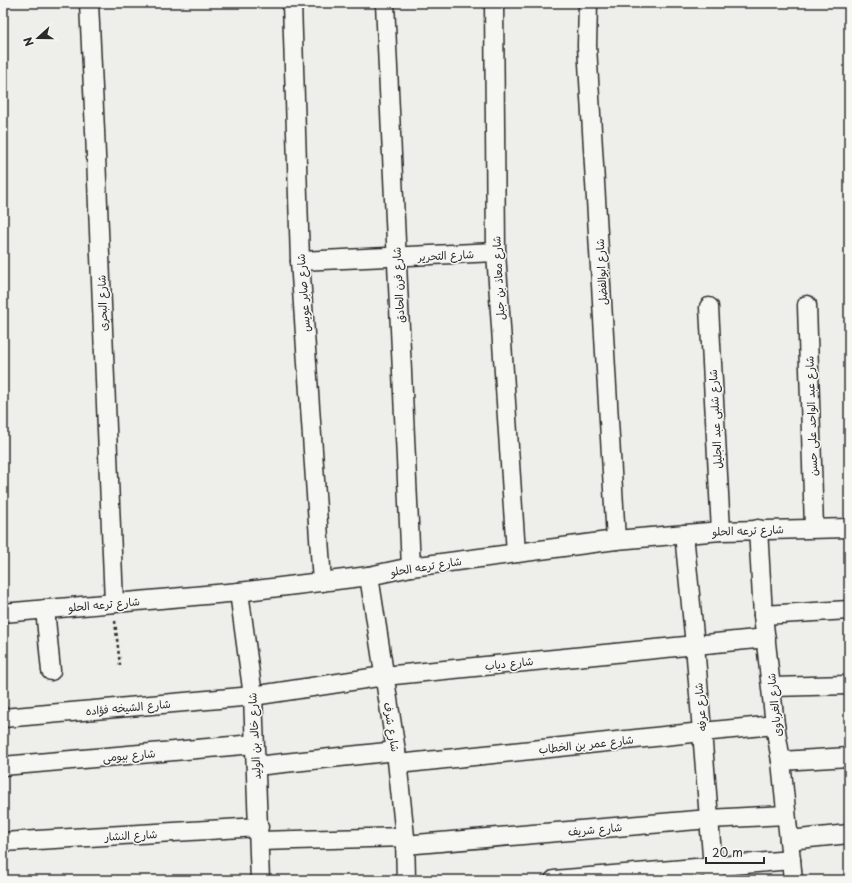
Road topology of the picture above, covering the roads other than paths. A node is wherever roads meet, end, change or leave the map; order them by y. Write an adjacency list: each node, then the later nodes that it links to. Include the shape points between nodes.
1 (89, 3): 22 (street, شارع البحرى)
2 (292, 3): 8 (street, شارع صابر عويس)
3 (385, 3): 7 (street, شارع فرن الحادق)
4 (494, 3): 6 (street, شارع معاذ بن جبل)
5 (588, 3): 16 (street, شارع ابوالفضل, via 587,46)
6 (496, 252): 7 (street, شارع التحرير); 17 (street, شارع معاذ بن جبل)
7 (396, 258): 8 (street, شارع التحرير); 18 (street, شارع فرن الحادق)
8 (300, 261): 20 (street, شارع صابر عويس)
9 (807, 305): 11 (street, شارع عبد الواحد على حسن)
10 (709, 307): 14 (street, شارع شلبى عبد الجليل)
11 (814, 528): 12 (street, شارع ترعه الحلو); 13 (street, شارع ترعه الحلو)
12 (849, 528)
13 (758, 529): 14 (street, شارع ترعه الحلو); 26 (street, شارع الغرباوى)
14 (721, 531): 15 (street, شارع ترعه الحلو)
15 (684, 534): 16 (street, شارع ترعه الحلو); 28 (street, شارع عرفه)
16 (616, 540): 17 (street, شارع ترعه الحلو)
17 (516, 553): 18 (street, شارع ترعه الحلو)
18 (411, 567): 19 (street, شارع ترعه الحلو)
19 (369, 576): 20 (street, شارع ترعه الحلو); 30 (street, شارع شرف)
20 (322, 582): 21 (street, شارع ترعه الحلو)
21 (239, 592): 22 (street, شارع ترعه الحلو); 33 (street, شارع خالد بن الوليد)
22 (114, 603): 23 (street, شارع ترعه الحلو)
23 (45, 609): 25 (street, شارع ترعه الحلو); 29 (street)
24 (849, 610): 26 (street)
25 (3, 613)
26 (763, 615): 27 (street, شارع الغرباوى)
27 (766, 638): 28 (street, شارع دياب); 32 (street, شارع الغرباوى)
28 (695, 645): 30 (street, شارع دياب); 36 (street, شارع عرفه)
29 (51, 671)
30 (384, 676): 33 (street, شارع دياب); 38 (street, شارع شرف)
31 (849, 685): 32 (street)
32 (772, 688): 35 (street, شارع الغرباوى)
33 (253, 696): 34 (street, شارع الشيخه فؤاده); 37 (street, شارع خالد بن الوليد)
34 (3, 718)
35 (776, 725): 36 (street, شارع عمر بن الخطاب); 40 (street, شارع الغرباوى)
36 (702, 732): 38 (street, شارع عمر بن الخطاب); 44 (street, شارع عرفه)
37 (254, 744): 41 (street, شارع بيومى); 42 (street, شارع خالد بن الوليد)
38 (397, 757): 42 (street, شارع عمر بن الخطاب); 48 (street, شارع شرف)
39 (849, 757): 40 (street)
40 (782, 762): 43 (street, شارع الغرباوى)
41 (3, 766)
42 (256, 766): 45 (street, شارع خالد بن الوليد)
43 (786, 815): 44 (street, شارع شريف); 47 (street, شارع الغرباوى)
44 (709, 819): 48 (street, شارع شريف); 51 (street, شارع عرفه)
45 (259, 834): 48 (street, شارع شريف); 49 (street, شارع النشار); 52 (street, شارع خالد بن الوليد)
46 (849, 834): 47 (street)
47 (789, 840): 50 (street, شارع الغرباوى)
48 (405, 841): 53 (street, شارع شرف)
49 (3, 842)
50 (791, 860): 51 (street); 55 (street, شارع الغرباوى)
51 (713, 873): 54 (street)
52 (260, 880)
53 (406, 880)
54 (554, 880)
55 (793, 880)

